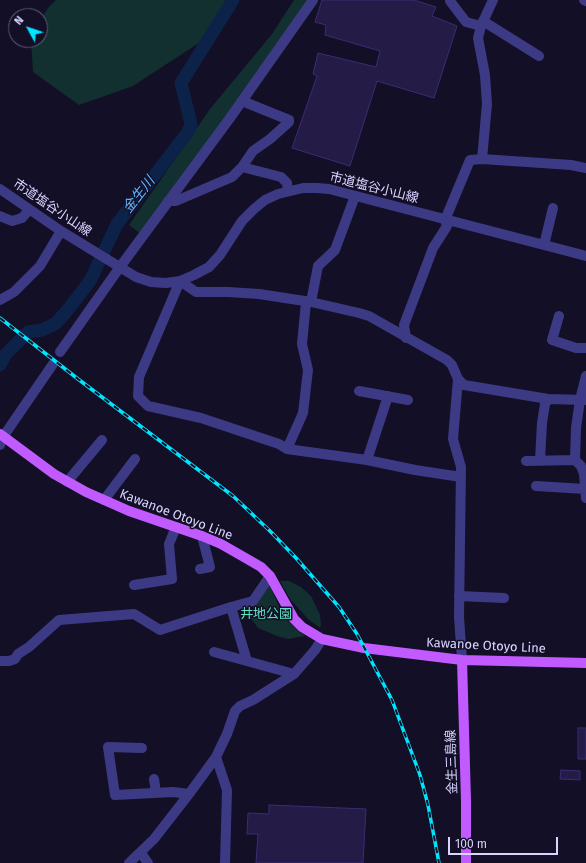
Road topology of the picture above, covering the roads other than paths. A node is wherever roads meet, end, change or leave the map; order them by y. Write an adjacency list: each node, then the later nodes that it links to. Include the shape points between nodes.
1 (313, 0): 6 (street)
2 (493, 0): 4 (street)
3 (450, 1): 4 (street, via 466,22)
4 (482, 24): 5 (street); 7 (street, via 478,38 487,104)
5 (539, 56)
6 (242, 101): 8 (street, via 289,122 253,151); 13 (street)
7 (482, 158): 9 (street); 17 (street, via 470,160)
8 (242, 168): 11 (street, via 281,177); 13 (street, via 232,177 176,201)
9 (586, 168)
10 (0, 189): 15 (street, 市道塩谷小山線)
11 (288, 191): 12 (street, 市道塩谷小山線, via 317,188); 22 (street, 市道塩谷小山線, via 271,197 254,208 209,267)
12 (355, 196): 17 (street, 市道塩谷小山線); 24 (street, via 335,250 318,266)
13 (168, 201): 21 (street)
14 (553, 208): 19 (street)
15 (29, 210): 16 (street, via 22,218 12,221); 18 (street, 市道塩谷小山線)
16 (0, 216)
17 (445, 220): 19 (street, 市道塩谷小山線); 26 (street, via 447,226 433,248 404,325)
18 (60, 231): 21 (street, 市道塩谷小山線); 23 (street, via 40,266 14,292)
19 (544, 245): 20 (street, 市道塩谷小山線)
20 (586, 256)
21 (118, 266): 22 (street, 市道塩谷小山線, via 136,277 151,282); 28 (street)
22 (180, 281): 24 (street, via 196,292 259,294); 39 (street, via 139,377 138,396 148,406 201,418)
23 (0, 300)
24 (308, 302): 26 (street, via 369,316); 39 (street, via 302,344 308,370 303,413)
25 (559, 316): 27 (street, via 552,340 576,348)
26 (406, 338): 31 (street, via 447,360)
27 (586, 348)
28 (60, 352)
29 (52, 364): 37 (street)
30 (586, 376): 36 (street)
31 (458, 379): 34 (street, via 470,387); 45 (street, via 453,439 461,467)
32 (359, 390): 33 (street)
33 (388, 396): 35 (street); 41 (street)
34 (548, 399): 36 (street); 42 (street, via 542,423)
35 (408, 400)
36 (583, 400): 43 (street, via 576,428)
37 (1, 439): 46 (main road, Kawanoe Otoyo Line)
38 (102, 440): 46 (street)
39 (287, 449): 41 (street)
40 (135, 459): 49 (street)
41 (367, 460): 45 (street)
42 (540, 460): 43 (street); 44 (street)
43 (575, 460): 48 (street, via 584,474)
44 (526, 461)
45 (461, 477): 55 (street)
46 (67, 482): 49 (main road, Kawanoe Otoyo Line)
47 (536, 486): 48 (street)
48 (586, 494)
49 (104, 500): 50 (main road, Kawanoe Otoyo Line)
50 (176, 527): 51 (main road, Kawanoe Otoyo Line); 54 (street, via 169,544 172,579)
51 (202, 536): 52 (street, via 210,566); 53 (main road, Kawanoe Otoyo Line, via 261,567)
52 (200, 569)
53 (270, 576): 57 (street, via 253,601); 58 (main road, Kawanoe Otoyo Line, via 294,619)
54 (134, 585)
55 (459, 596): 56 (street); 60 (street)
56 (504, 598)
57 (231, 606): 61 (street, via 160,630 134,614 59,620 15,659); 62 (street)
58 (322, 639): 60 (main road, Kawanoe Otoyo Line, via 364,648); 64 (street)
59 (214, 652): 62 (street)
60 (462, 660): 63 (main road, Kawanoe Otoyo Line); 74 (main road, 金生三島線)
61 (0, 661)
62 (247, 661): 64 (street)
63 (586, 663)
64 (294, 674): 66 (street, via 234,711)
65 (142, 748): 68 (street, via 108,747 115,795)
66 (216, 757): 69 (street); 73 (street, via 227,790)
67 (154, 779): 68 (street)
68 (156, 793): 69 (street)
69 (190, 794): 70 (street)
70 (141, 853): 71 (street); 72 (street)
71 (129, 863)
72 (148, 863)
73 (225, 863)
74 (466, 863)

